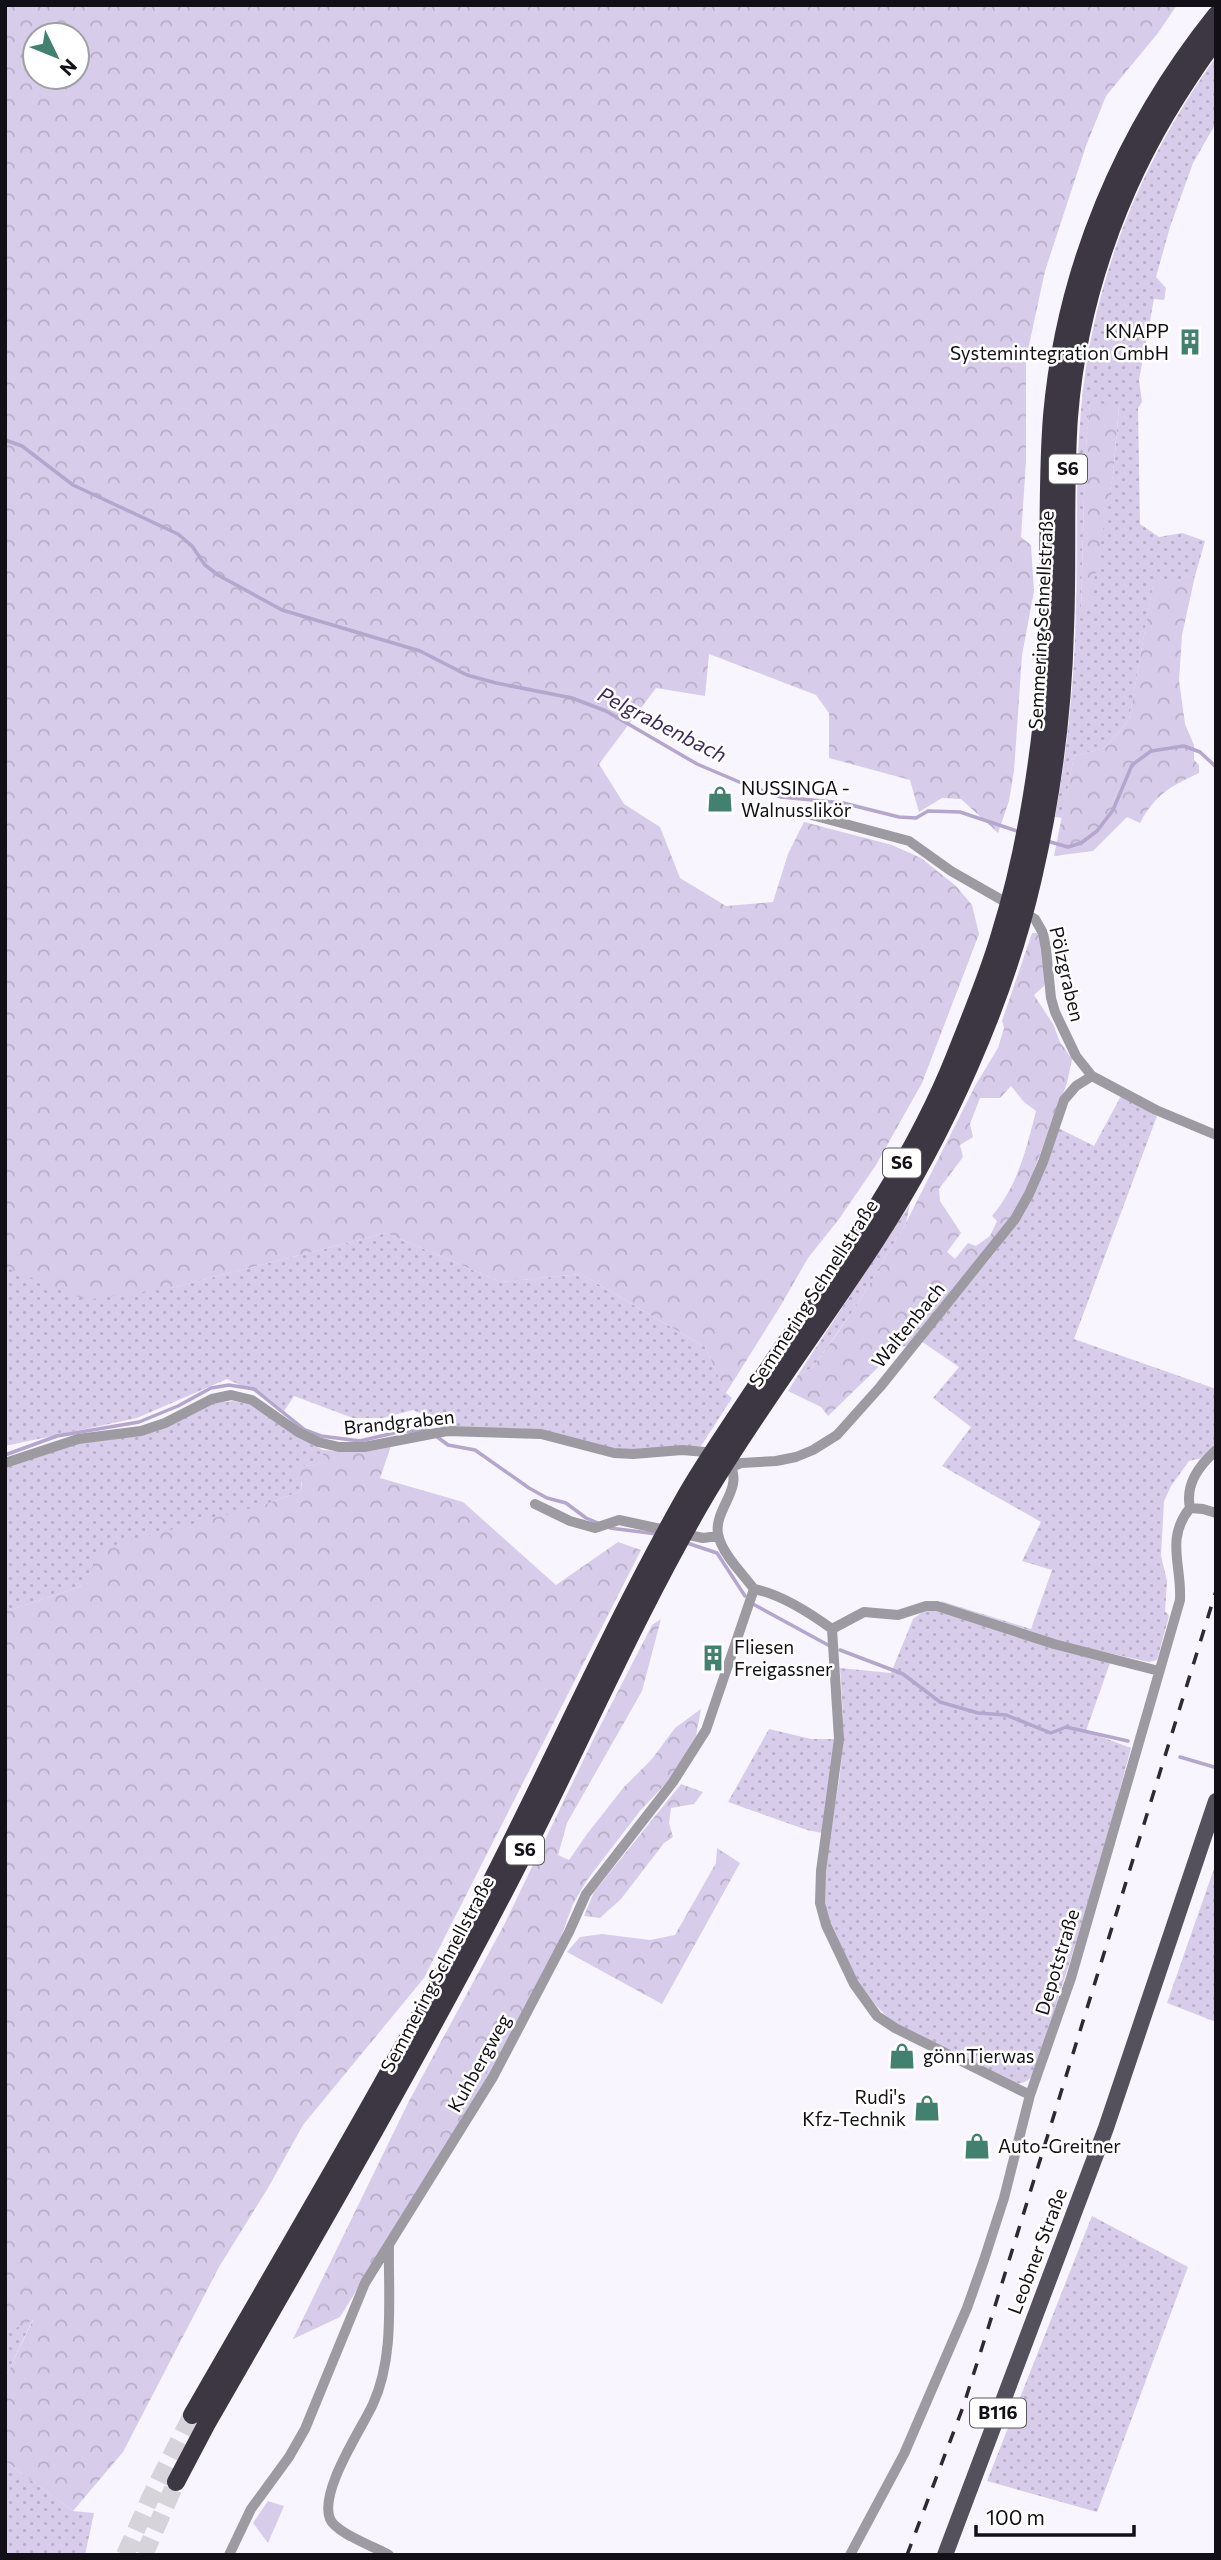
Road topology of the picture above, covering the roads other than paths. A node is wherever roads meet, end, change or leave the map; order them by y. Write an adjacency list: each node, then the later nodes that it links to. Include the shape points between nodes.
1 (1210, 5): 4 (highway, via 1194,29)
2 (1216, 15): 4 (highway, Semmering Schnellstraße / S6)
3 (1216, 40): 6 (highway, Semmering Schnellstraße / S6, via 1155,132 1129,184 1099,261 1081,333 1069,416 1061,706)
4 (1190, 47): 6 (highway, Semmering Schnellstraße / S6, via 1123,158 1099,214 1064,331 1052,416 1049,634)
5 (793, 810): 7 (street, Pölzgraben, via 909,841 1035,919 1043,933 1055,1012 1076,1056)
6 (1037, 819): 9 (highway, Semmering Schnellstraße / S6, via 995,952 952,1064 914,1143); 9 (highway, Semmering Schnellstraße / S6, via 1032,882 998,991 929,1150 880,1234)
7 (1092, 1076): 8 (street, Pölzgraben, via 1156,1111); 12 (street, Waltenbach, via 1064,1100 1043,1162 1015,1219 849,1422 826,1443 796,1457)
8 (1216, 1135)
9 (768, 1384): 17 (highway, Semmering Schnellstraße / S6, via 709,1490)
10 (1216, 1450): 14 (street, Depotstraße, via 1196,1472 1187,1496)
11 (5, 1463): 12 (street, Brandgraben, via 78,1439 141,1431 231,1395 252,1399 298,1432 340,1447 364,1447 447,1430 512,1433 562,1438 614,1453 697,1450)
12 (731, 1467): 16 (street, via 734,1481)
13 (536, 1504): 16 (street, via 595,1528 619,1520 703,1538)
14 (1190, 1508): 15 (street); 20 (street, Depotstraße, via 1175,1539 1180,1600)
15 (1216, 1513)
16 (718, 1536): 18 (street)
17 (651, 1576): 24 (highway, Semmering Schnellstraße / S6, via 406,2043); 25 (highway, Semmering Schnellstraße / S6, via 508,1885 421,2051)
18 (754, 1589): 19 (street); 23 (street, Kuhbergweg, via 706,1730 673,1782 586,1894 493,2077)
19 (832, 1629): 20 (street, via 864,1612 898,1615 937,1606 1054,1644); 22 (street, via 839,1739 821,1871 825,1925 854,1984 877,2016 916,2041)
20 (1159, 1671): 22 (street, Depotstraße, via 1071,1978)
21 (1216, 1801): 29 (main road, Leobner Straße / B116, via 1106,2128)
22 (1030, 2095): 28 (street, Depotstraße, via 1004,2198 967,2308 904,2454)
23 (389, 2244): 26 (street, Kuhbergweg, via 365,2283 305,2429 251,2509); 27 (street, via 384,2376 335,2480 328,2511 341,2530)
24 (192, 2415)
25 (176, 2482)
26 (229, 2555)
27 (389, 2555)
28 (850, 2555)
29 (945, 2555)

